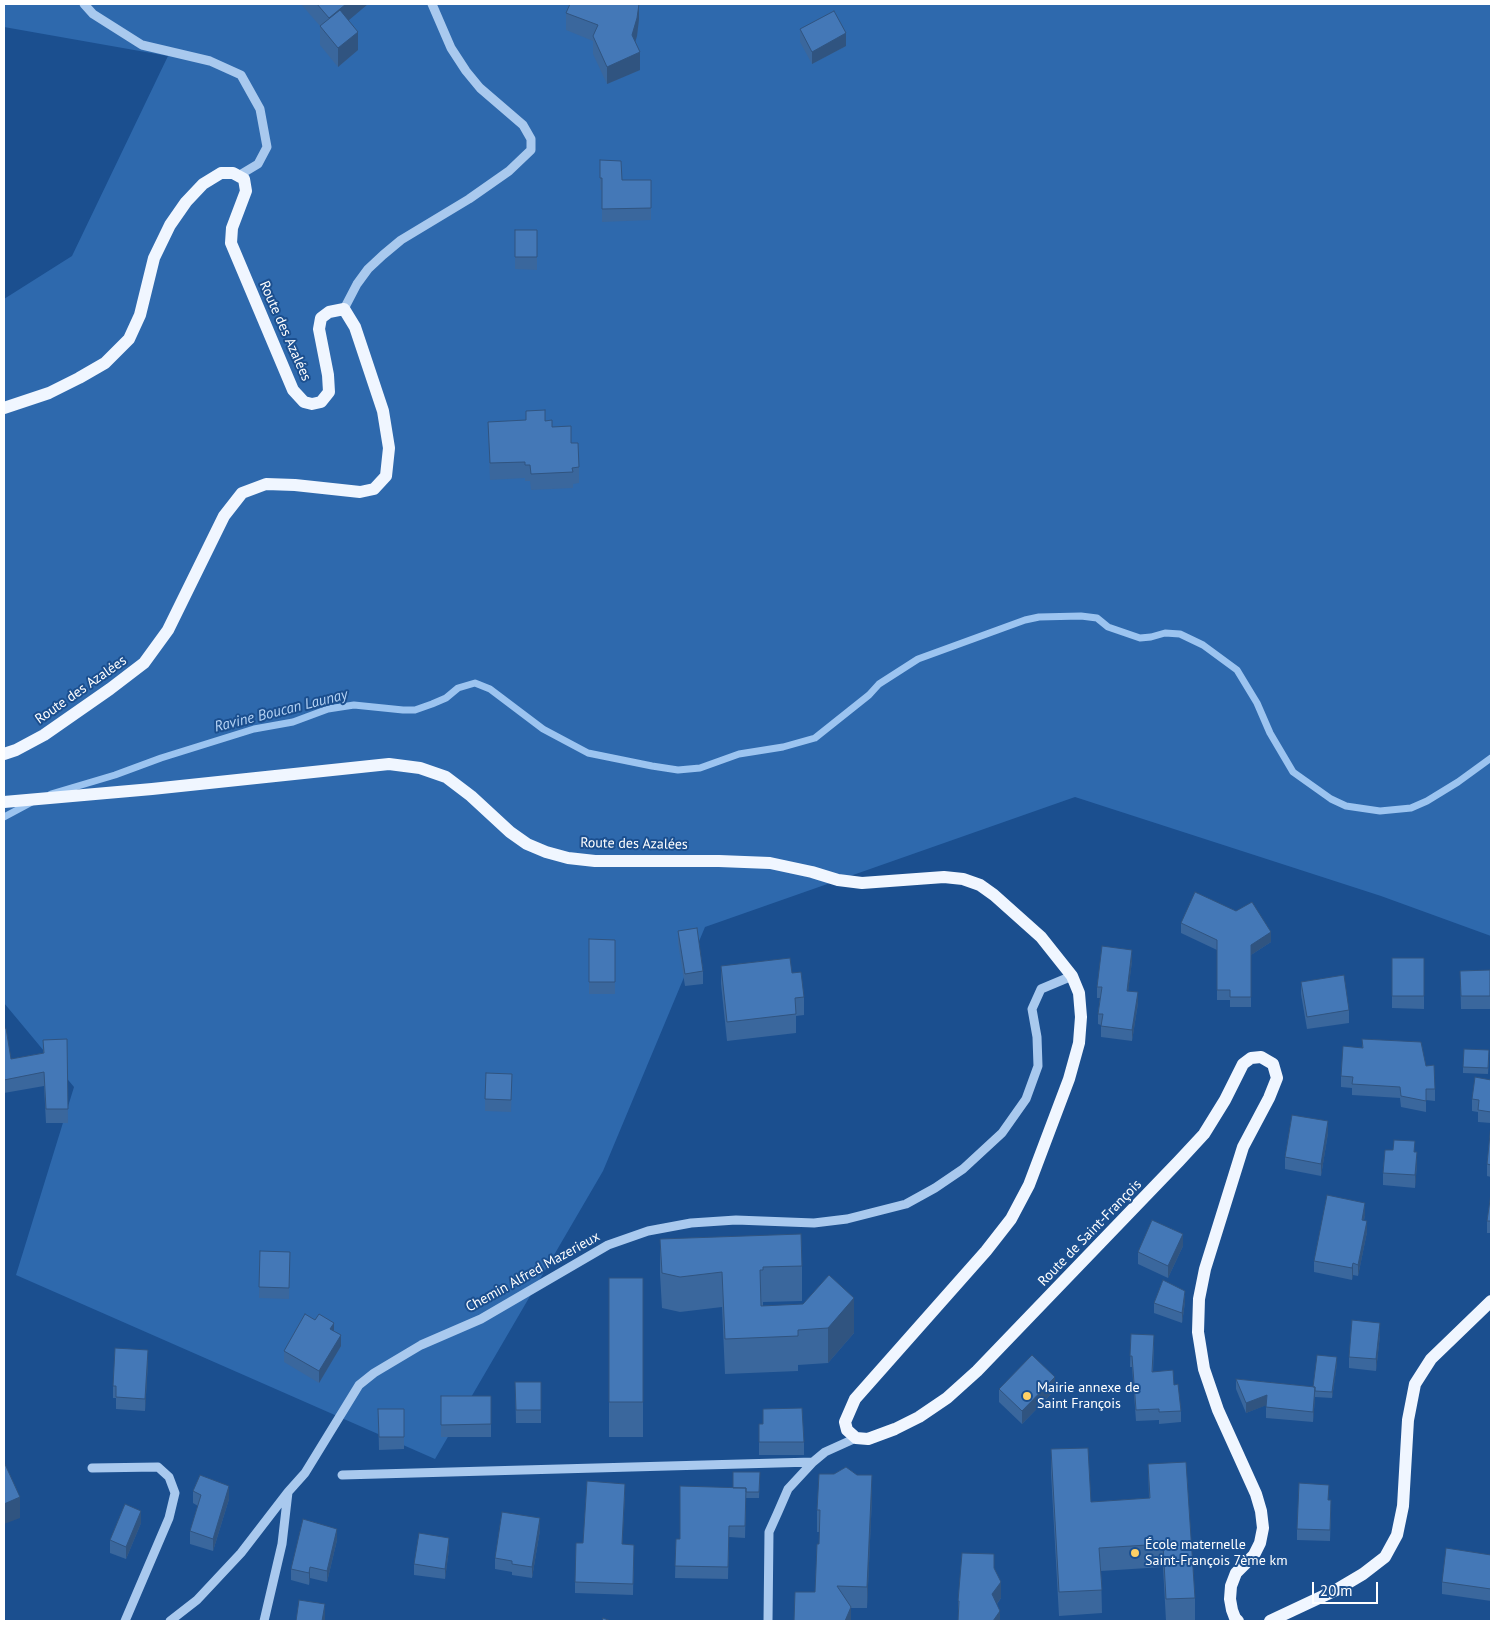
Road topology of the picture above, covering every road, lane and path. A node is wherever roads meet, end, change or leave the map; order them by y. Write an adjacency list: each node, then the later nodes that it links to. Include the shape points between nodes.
1 (84, 4): 3 (street, via 93,14 142,45 210,61 241,75 260,109 267,147 258,164)
2 (432, 4): 4 (street, via 451,48 466,71 480,88 523,125 531,139 531,150 509,171 470,198 400,240 368,269)
3 (238, 176): 4 (main road, Route des Azalées, via 244,179 246,192 232,228 231,243 293,390 304,402 321,402 329,392 319,329 321,318 329,312); 5 (main road, via 221,172 203,184 175,217 154,258 140,315 129,339 105,363 49,393)
4 (344, 310): 6 (main road, Route des Azalées, via 355,327 383,411 389,448 386,476 374,489 360,492 266,484 242,493 224,516 168,630 144,663 44,735)
5 (4, 408)
6 (4, 754)
7 (4, 802): 8 (main road, Route des Azalées, via 361,766 389,764 420,768 446,777 527,844 568,858 770,863 862,883 944,877 963,879 980,885 1006,904 1042,937)
8 (1072, 976): 10 (main road, via 1079,993 1078,1043 1069,1079 1030,1185 1012,1219 986,1251 855,1399 845,1422 847,1430); 14 (street, Chemin Alfred Mazerieux, via 1041,989 1032,1009 1038,1037 1038,1066 1026,1099 1002,1133 963,1169 935,1188 906,1204 847,1219 814,1223 736,1220 691,1223 648,1231 608,1245 481,1319 421,1345 374,1373 359,1385 314,1460)
9 (1491, 1301): 20 (main road, via 1432,1359 1415,1384 1408,1420 1403,1506 1397,1535 1385,1557 1336,1590)
10 (856, 1438): 11 (street, via 825,1452); 19 (main road, Route de Saint-François, via 868,1439 919,1417 947,1398 977,1371 1204,1134 1243,1064 1251,1058 1261,1058 1273,1064 1278,1078 1243,1147 1205,1269 1199,1307 1198,1332 1204,1370 1261,1511 1263,1528 1260,1543 1254,1555 1236,1573 1231,1586 1232,1610)
11 (813, 1462): 13 (street); 18 (street, via 788,1490 769,1532)
12 (92, 1468): 15 (street, via 158,1467 170,1477 175,1493 169,1518)
13 (342, 1475)
14 (288, 1492): 16 (street, Chemin Alfred Mazerieux, via 241,1552 197,1600); 17 (street, via 282,1544)
15 (125, 1621)
16 (170, 1621)
17 (264, 1621)
18 (768, 1621)
19 (1238, 1621)
20 (1270, 1621)

